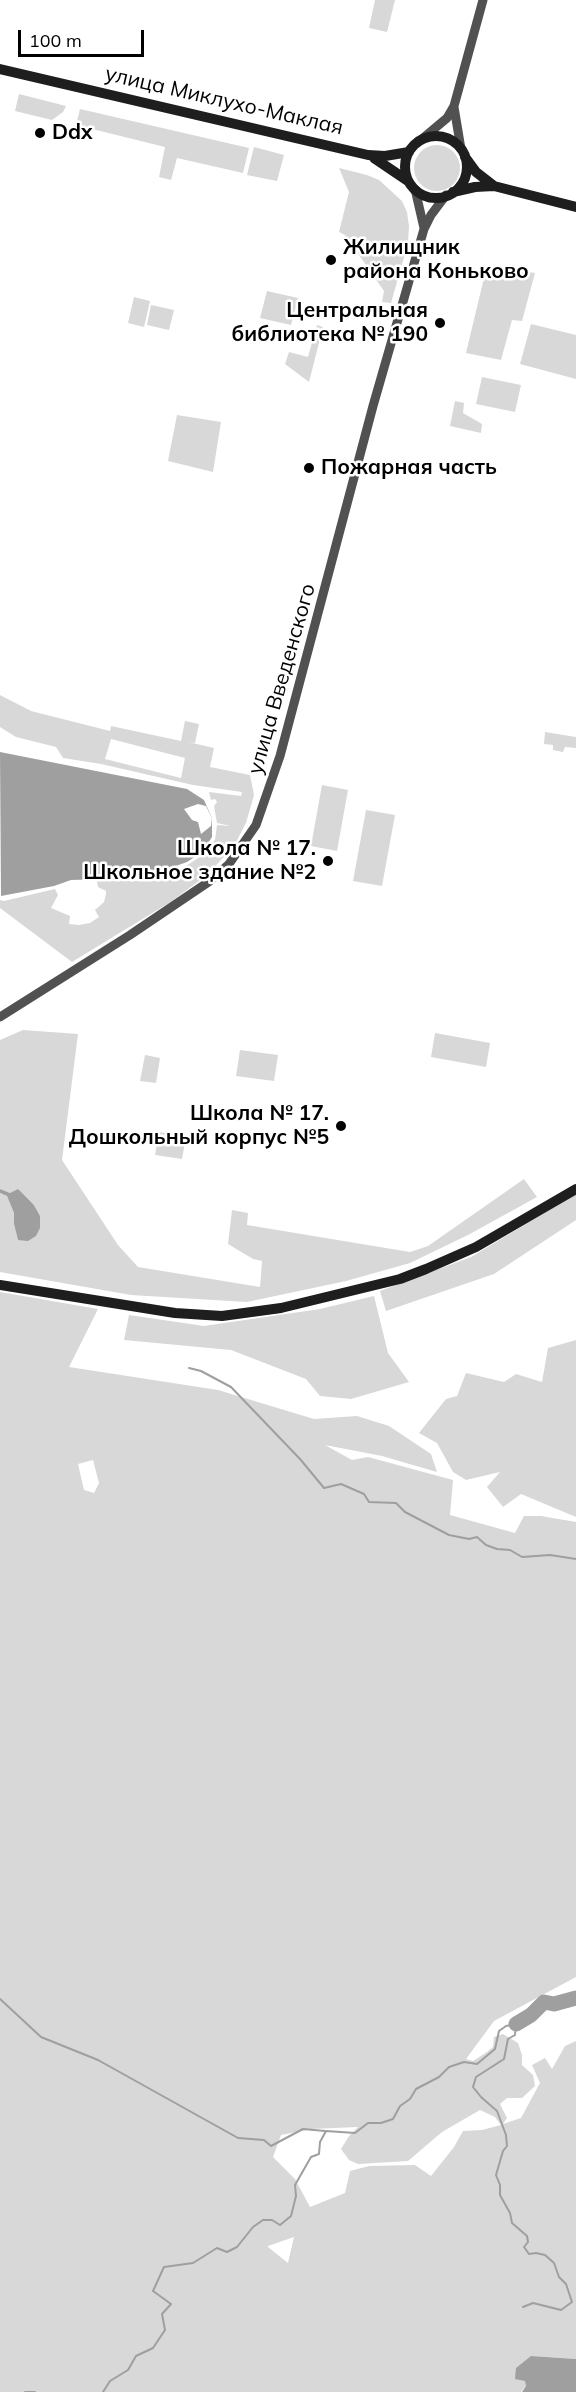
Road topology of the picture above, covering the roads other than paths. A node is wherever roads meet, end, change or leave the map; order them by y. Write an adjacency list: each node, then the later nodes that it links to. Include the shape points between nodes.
1 (483, 0): 3 (street)
2 (0, 69): 7 (main road, улица Миклухо-Маклая)
3 (454, 106): 4 (street, via 447,118); 6 (street)
4 (422, 139): 5 (main road); 6 (main road, via 448,138)
5 (409, 152): 7 (main road, улица Миклухо-Маклая); 8 (main road, via 405,167)
6 (463, 153): 9 (main road); 10 (main road, via 465,177)
7 (368, 155): 8 (main road, улица Миклухо-Маклая)
8 (412, 185): 10 (main road, via 430,197); 12 (street, улица Введенского)
9 (494, 186): 10 (main road); 11 (main road)
10 (449, 194): 12 (street, улица Введенского, via 431,214)
11 (576, 207)
12 (424, 229): 13 (street, улица Введенского, via 280,756 256,825 229,864 210,881)
13 (0, 1017)
14 (576, 1189): 15 (main road, via 484,1242 426,1269 281,1308 222,1316 175,1313)
15 (0, 1285)

